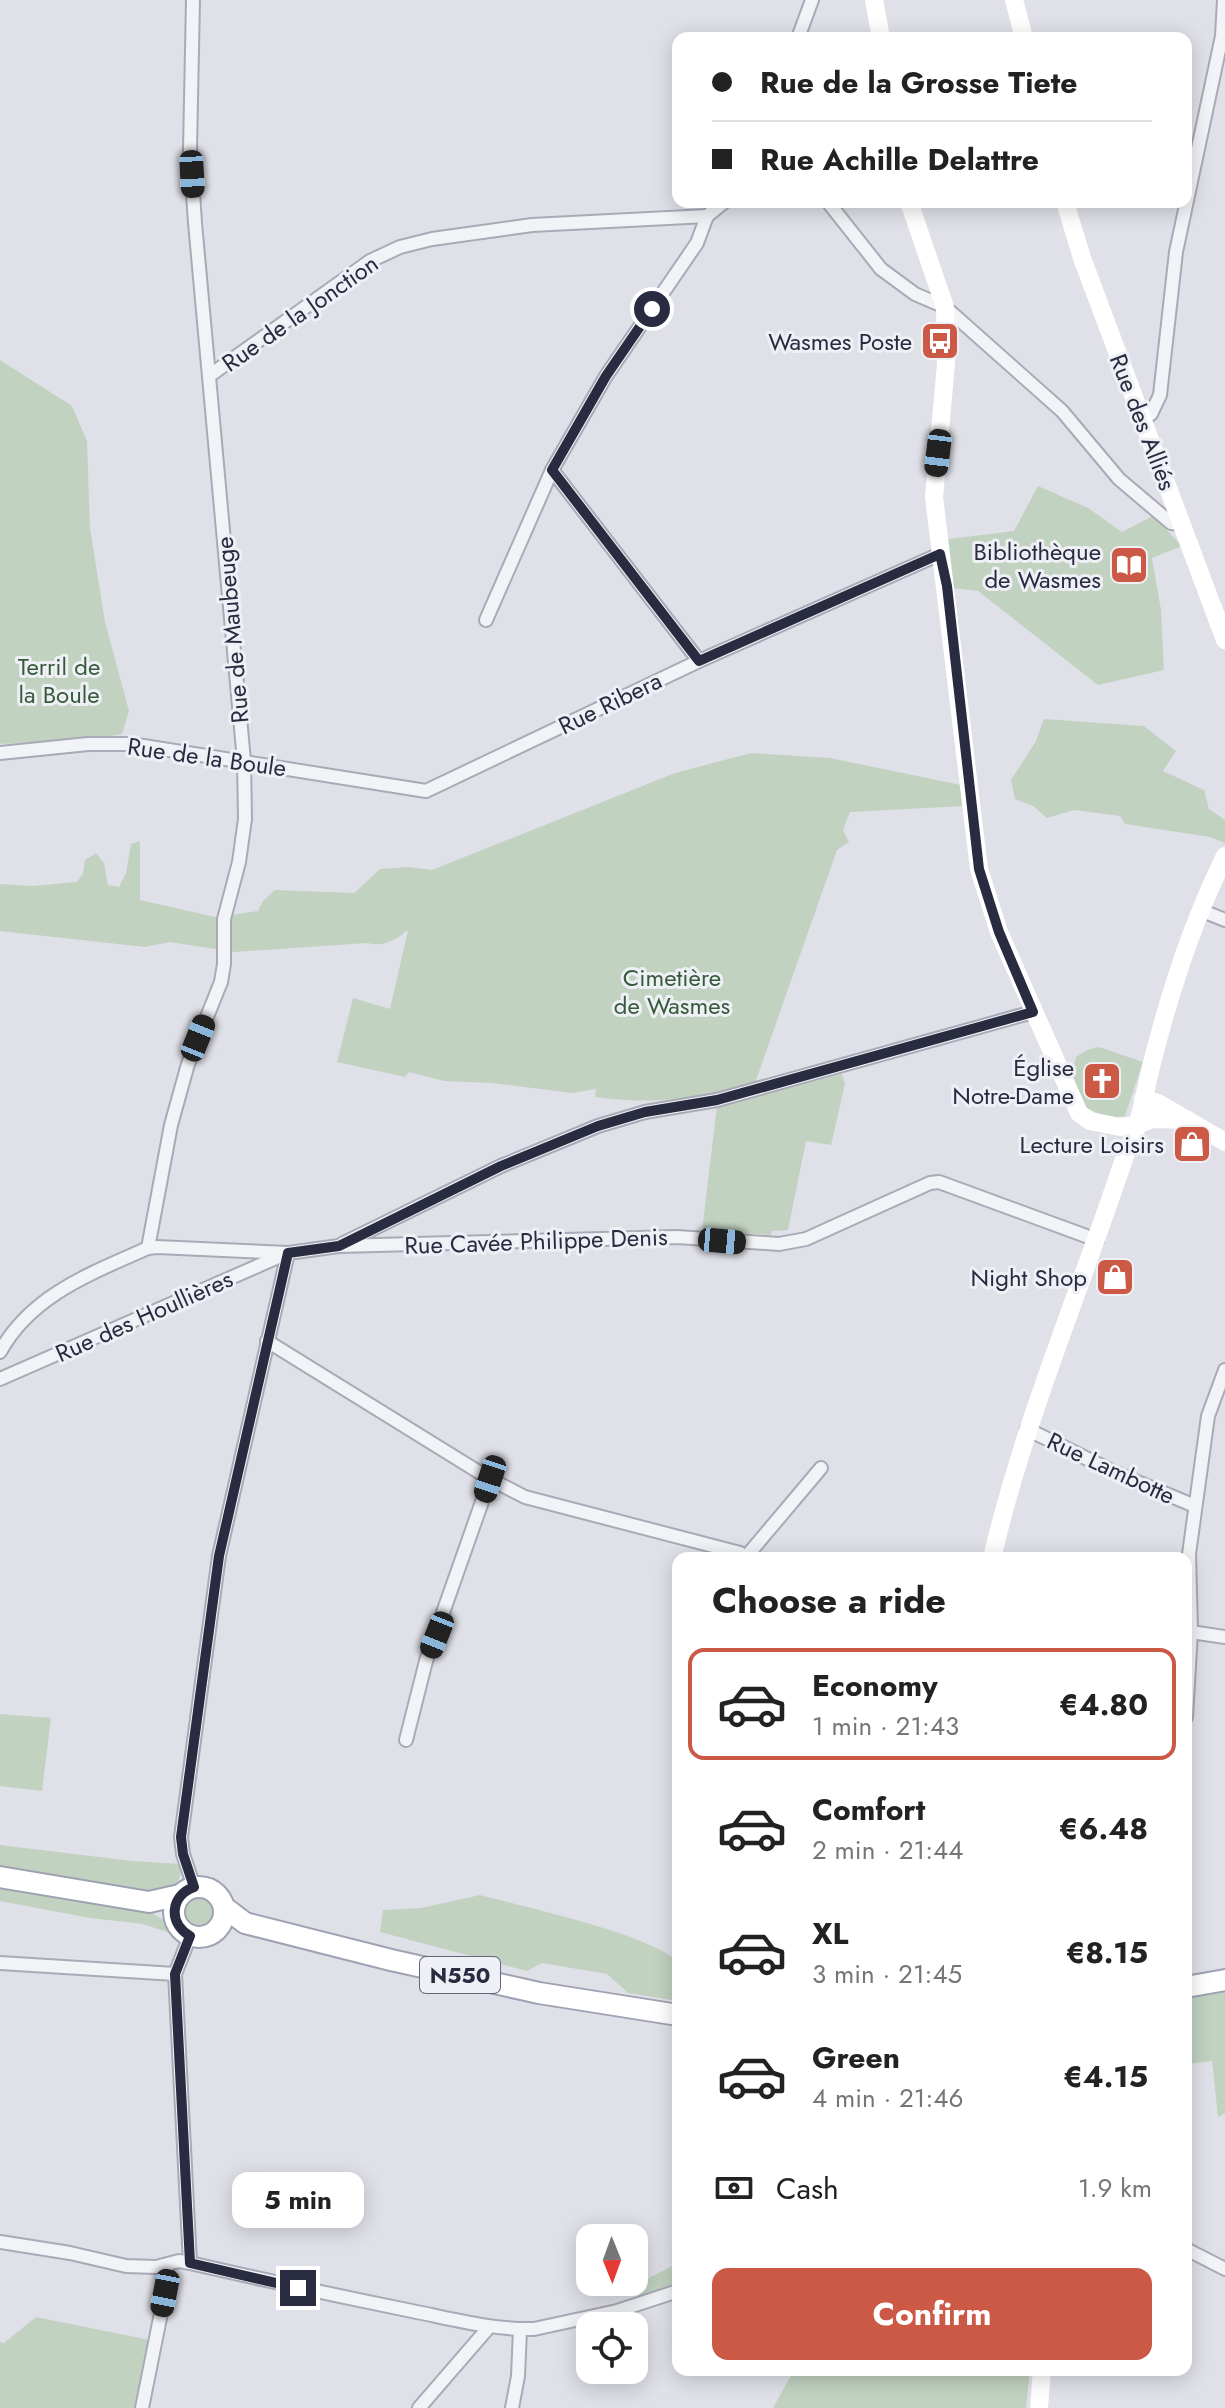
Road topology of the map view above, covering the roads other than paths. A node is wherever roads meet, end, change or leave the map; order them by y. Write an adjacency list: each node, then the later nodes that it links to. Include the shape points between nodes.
1 (193, 0): 18 (street, Rue de Maubeuge, via 190,149)
2 (812, 0): 6 (street)
3 (874, 0): 7 (street)
4 (1014, 0): 8 (street)
5 (1224, 0): 9 (street, via 1222,36)
6 (800, 32)
7 (880, 32)
8 (1022, 32)
9 (1192, 177)
10 (717, 208): 15 (street)
11 (833, 208): 16 (street, via 881,269 915,294)
12 (911, 208): 16 (street)
13 (1067, 208): 20 (street, Rue des Alliés)
14 (1185, 208): 20 (street, via 1160,395)
15 (707, 216): 18 (street, Rue de la Jonction, via 532,225 400,247 370,261); 19 (street, via 697,243)
16 (945, 307): 22 (street, via 1062,411 1119,479 1171,523); 23 (street, via 946,364 935,485)
17 (597, 363): 19 (street)
18 (209, 376): 28 (street, Rue de Maubeuge)
19 (606, 376): 21 (street)
20 (1142, 420): 22 (street, Rue des Alliés)
21 (552, 470): 24 (street); 26 (street)
22 (1181, 524): 25 (street, Rue des Alliés)
23 (940, 554): 26 (street, Rue Ribera); 33 (street, via 979,869)
24 (486, 620)
25 (1225, 640)
26 (699, 661): 29 (street, Rue Ribera, via 426,791)
27 (0, 753): 28 (street, Rue de la Boule, via 131,744)
28 (244, 761): 29 (street, Rue de la Boule); 40 (street, Rue de Maubeuge, via 245,819 227,898 221,982 188,1064 171,1125)
29 (412, 791)
30 (1225, 856): 31 (street)
31 (1200, 910): 32 (street); 34 (street, via 1183,951)
32 (1225, 920)
33 (1033, 1012): 36 (street, via 1079,1113 1090,1121); 39 (street, via 717,1100 598,1126 501,1166)
34 (1143, 1099): 35 (street); 36 (street)
35 (1188, 1120): 36 (street, via 1153,1119); 37 (street)
36 (1131, 1126): 38 (street)
37 (1225, 1142)
38 (1097, 1240): 39 (street, Rue Cavée Philippe Denis, via 939,1182 806,1239 779,1244 677,1237); 46 (street)
39 (339, 1246): 41 (street, Rue Cavée Philippe Denis)
40 (148, 1248): 41 (street); 43 (street, via 53,1295 19,1323)
41 (288, 1253): 42 (street); 45 (street, Rue des Houllières)
42 (267, 1341): 48 (street); 58 (street, via 215,1582 181,1837)
43 (0, 1352)
44 (1225, 1370): 49 (street, via 1208,1416)
45 (0, 1379)
46 (1027, 1429): 49 (street, Rue Lambotte); 52 (street)
47 (821, 1468): 51 (street)
48 (490, 1479): 50 (street, via 525,1497); 56 (street, via 426,1661)
49 (1195, 1506): 53 (street)
50 (729, 1552)
51 (748, 1552)
52 (994, 1552)
53 (1190, 1552)
54 (1192, 1632): 55 (street)
55 (1225, 1637)
56 (406, 1740)
57 (0, 1877): 59 (main road)
58 (187, 1891): 59 (main road); 60 (main road, N550, via 211,1890); 61 (main road, via 174,1910)
59 (149, 1902): 61 (main road)
60 (224, 1907): 62 (main road, N550); 63 (main road)
61 (175, 1918): 64 (main road)
62 (245, 1923): 63 (main road, N550); 69 (main road, N550, via 539,1993)
63 (216, 1931): 64 (main road, N550)
64 (190, 1936): 66 (street)
65 (0, 1963): 66 (street)
66 (175, 1974): 72 (street)
67 (1225, 1980): 68 (main road)
68 (1192, 1986)
69 (672, 2014)
70 (0, 2242): 73 (street, via 126,2266)
71 (1192, 2252): 74 (street)
72 (190, 2263): 73 (street); 76 (street)
73 (167, 2265): 79 (street)
74 (1225, 2269)
75 (672, 2293): 77 (street, via 617,2311)
76 (489, 2327): 77 (street); 80 (street)
77 (520, 2330): 81 (street)
78 (1042, 2376): 82 (street)
79 (142, 2408)
80 (419, 2408)
81 (512, 2408)
82 (1039, 2408)

